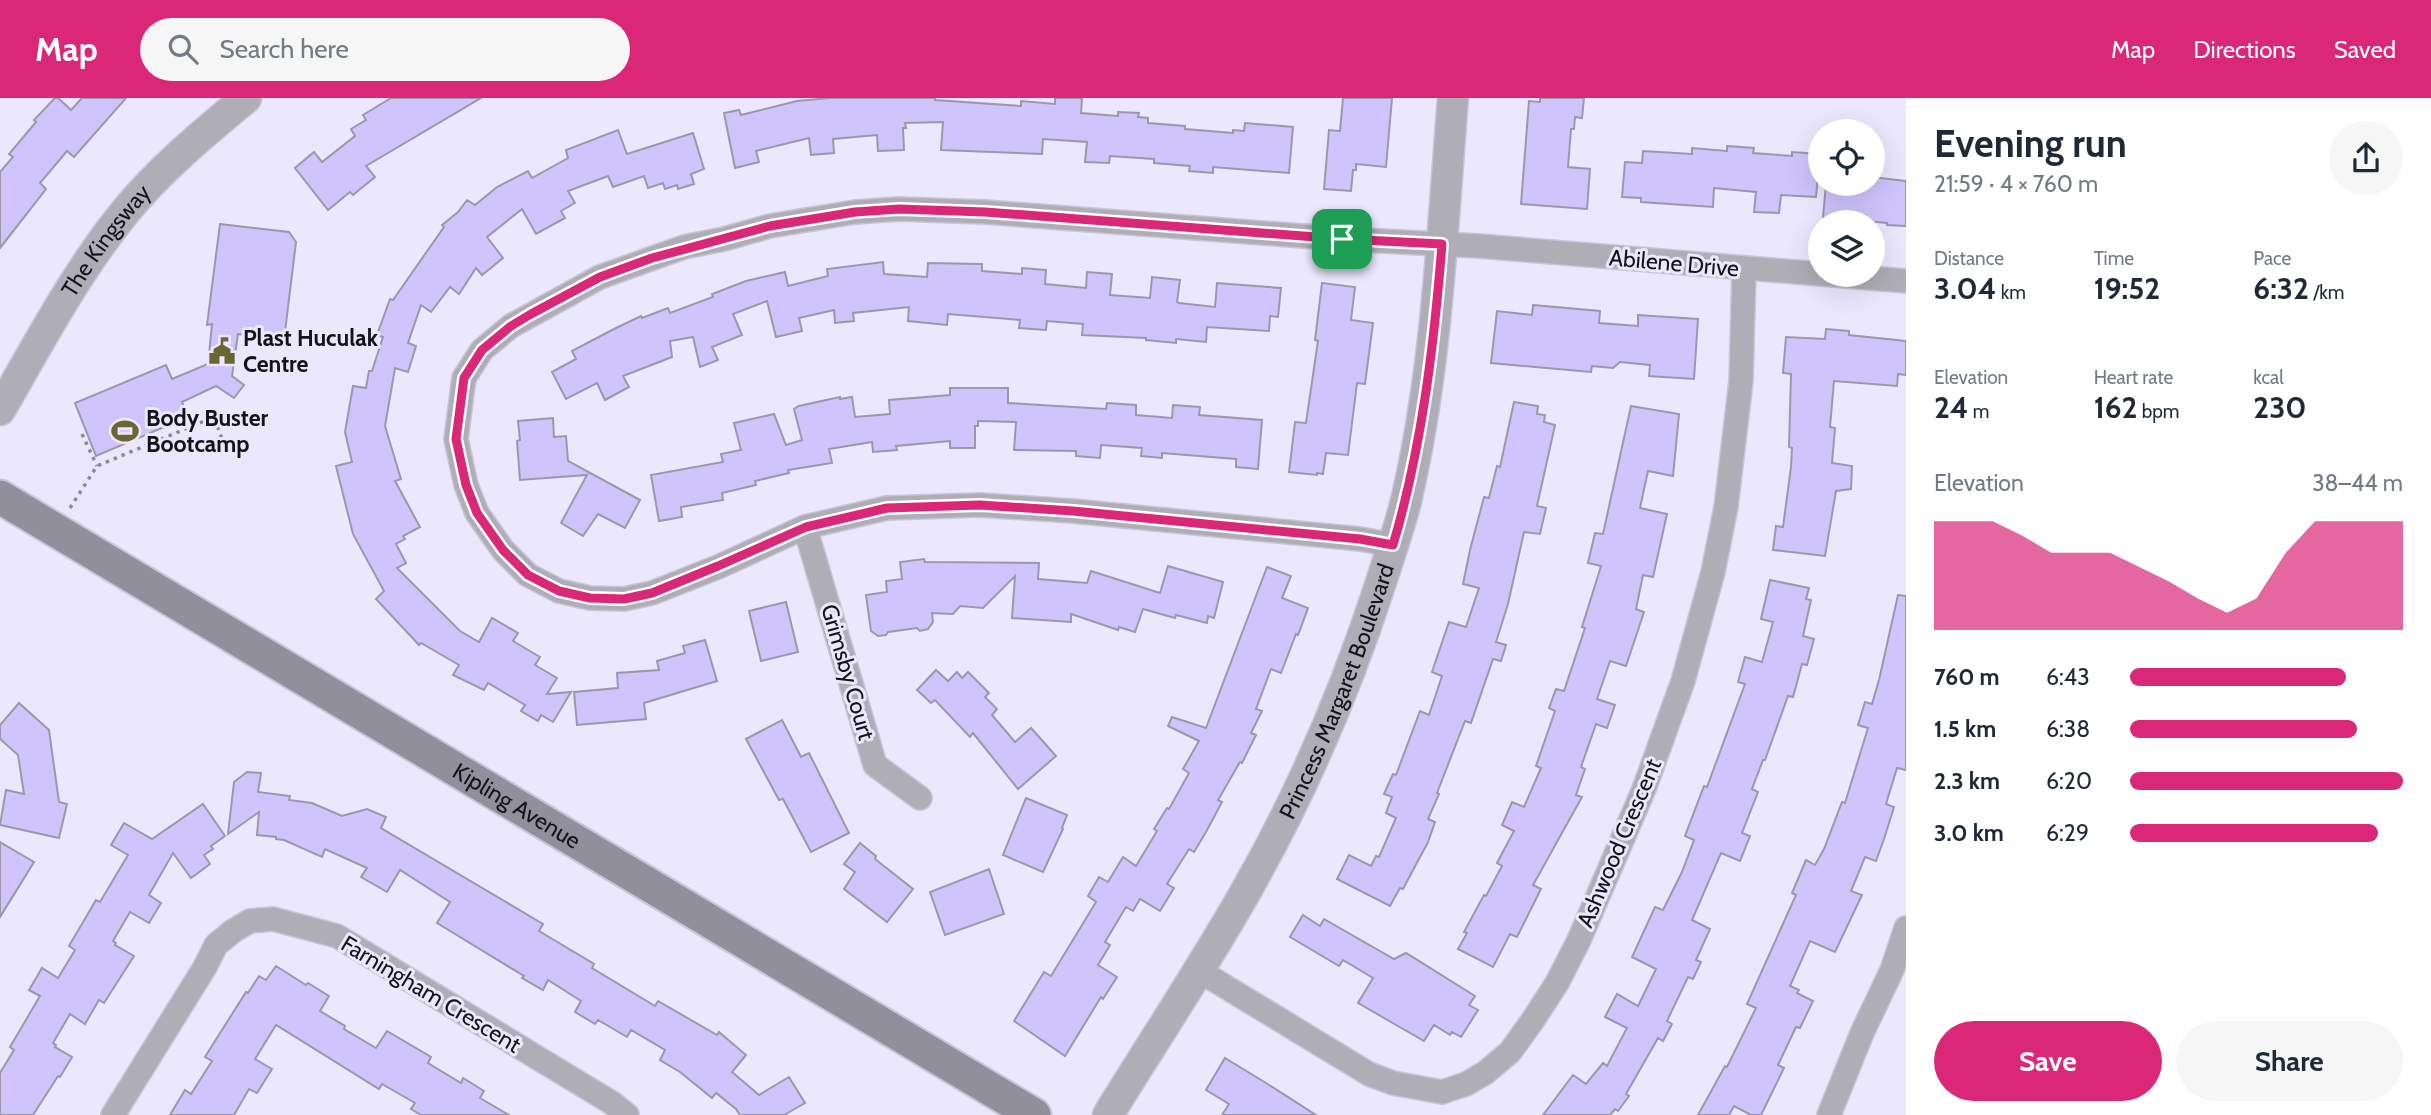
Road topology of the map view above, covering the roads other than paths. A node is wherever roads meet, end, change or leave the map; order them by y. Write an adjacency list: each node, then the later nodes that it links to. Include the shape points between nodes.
1 (246, 98): 6 (street, The Kingsway, via 177,158 97,248)
2 (1453, 98): 3 (street, Princess Margaret Boulevard)
3 (1442, 244): 4 (street, Abilene Drive); 8 (street, Abilene Drive, via 985,212 855,212 684,247 600,277 511,326 482,350 464,378 456,439 477,513 528,575 559,591 624,599 652,593); 9 (street, Princess Margaret Boulevard, via 1437,316 1418,446)
4 (1744, 270): 5 (street, Abilene Drive); 12 (street, Ashwood Crescent, via 1741,381 1726,507 1683,681 1631,822 1579,940 1557,983 1510,1052 1485,1073 1443,1092 1393,1083 1369,1074)
5 (1906, 281)
6 (0, 410)
7 (0, 497): 15 (main road, Kipling Avenue)
8 (806, 527): 9 (street, Abilene Drive, via 887,508 980,505 1131,516); 10 (street, Grimsby Court, via 876,765)
9 (1393, 545): 12 (street, Princess Margaret Boulevard, via 1357,659 1325,735 1252,880)
10 (920, 798)
11 (1906, 928): 17 (street)
12 (1198, 970): 16 (street, Princess Margaret Boulevard)
13 (113, 1115): 14 (street, Farningham Crescent, via 216,946 250,921 273,919 337,936)
14 (627, 1115)
15 (1034, 1115)
16 (1108, 1115)
17 (1829, 1115)

